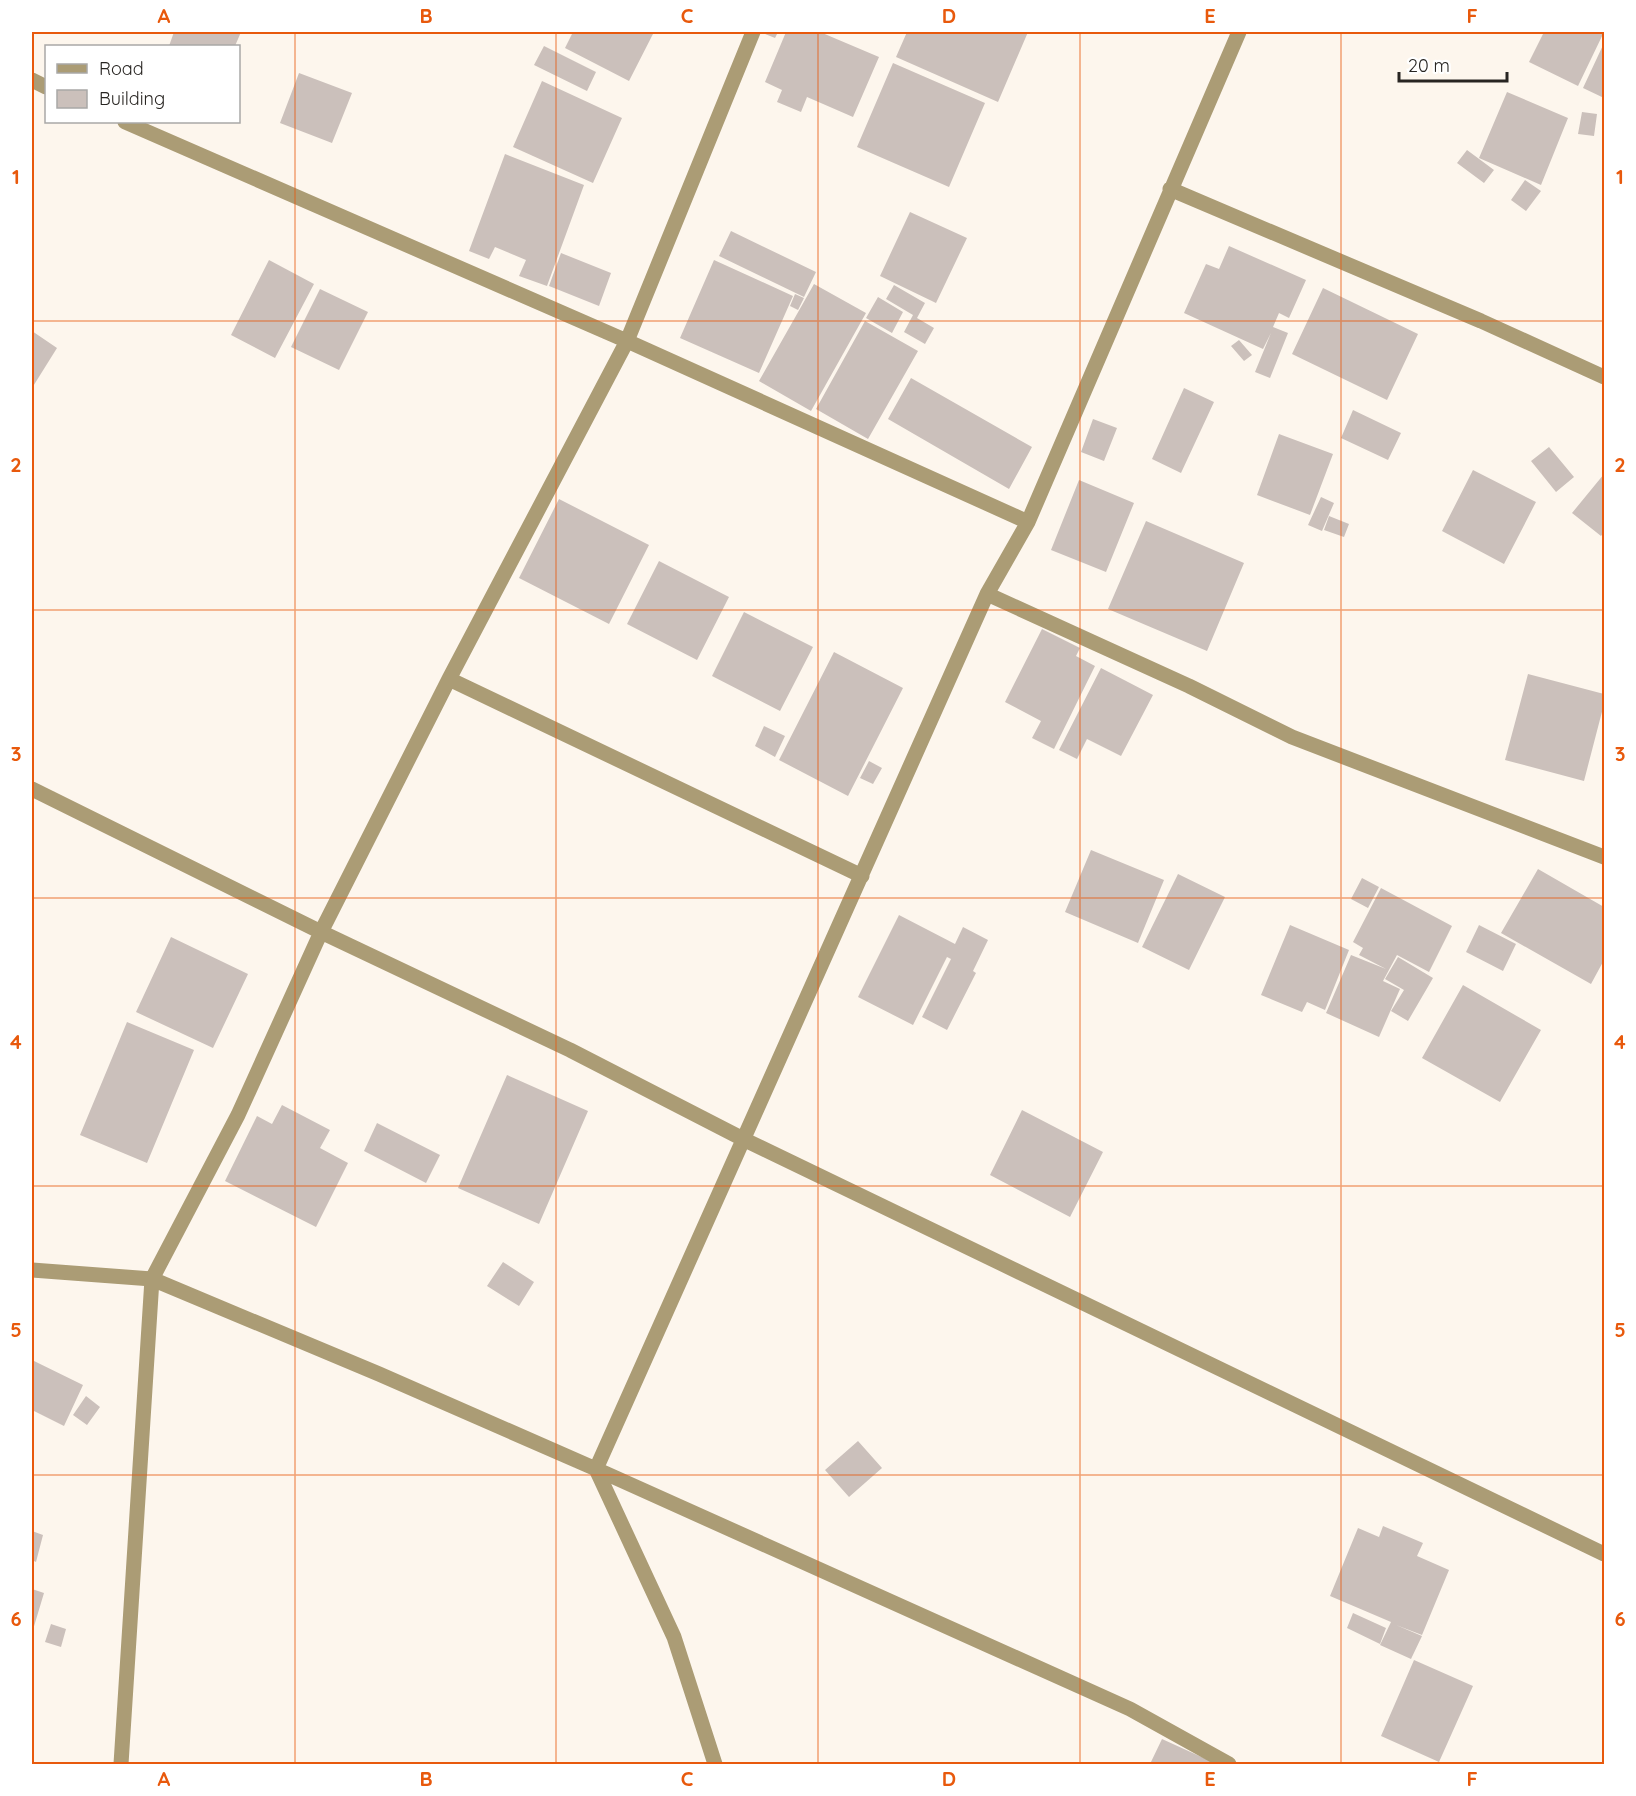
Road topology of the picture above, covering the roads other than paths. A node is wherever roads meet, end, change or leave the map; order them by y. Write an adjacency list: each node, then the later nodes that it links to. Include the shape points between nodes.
1 (753, 32): 5 (street)
2 (1239, 32): 4 (street)
3 (126, 123): 5 (street)
4 (1170, 189): 6 (street); 7 (street)
5 (627, 341): 7 (street); 9 (street)
6 (1605, 377)
7 (1028, 522): 8 (street)
8 (987, 594): 11 (street, via 1292,737); 12 (street)
9 (449, 679): 12 (street); 13 (street)
10 (32, 789): 13 (street)
11 (1605, 857)
12 (862, 876): 14 (street)
13 (321, 932): 14 (street, via 570,1050); 16 (street, via 237,1115)
14 (745, 1140): 17 (street); 18 (street)
15 (32, 1270): 16 (street)
16 (152, 1279): 17 (street); 19 (street)
17 (596, 1469): 20 (street, via 674,1636); 21 (street, via 1130,1709)
18 (1605, 1554)
19 (121, 1764)
20 (716, 1764)
21 (1229, 1764)

